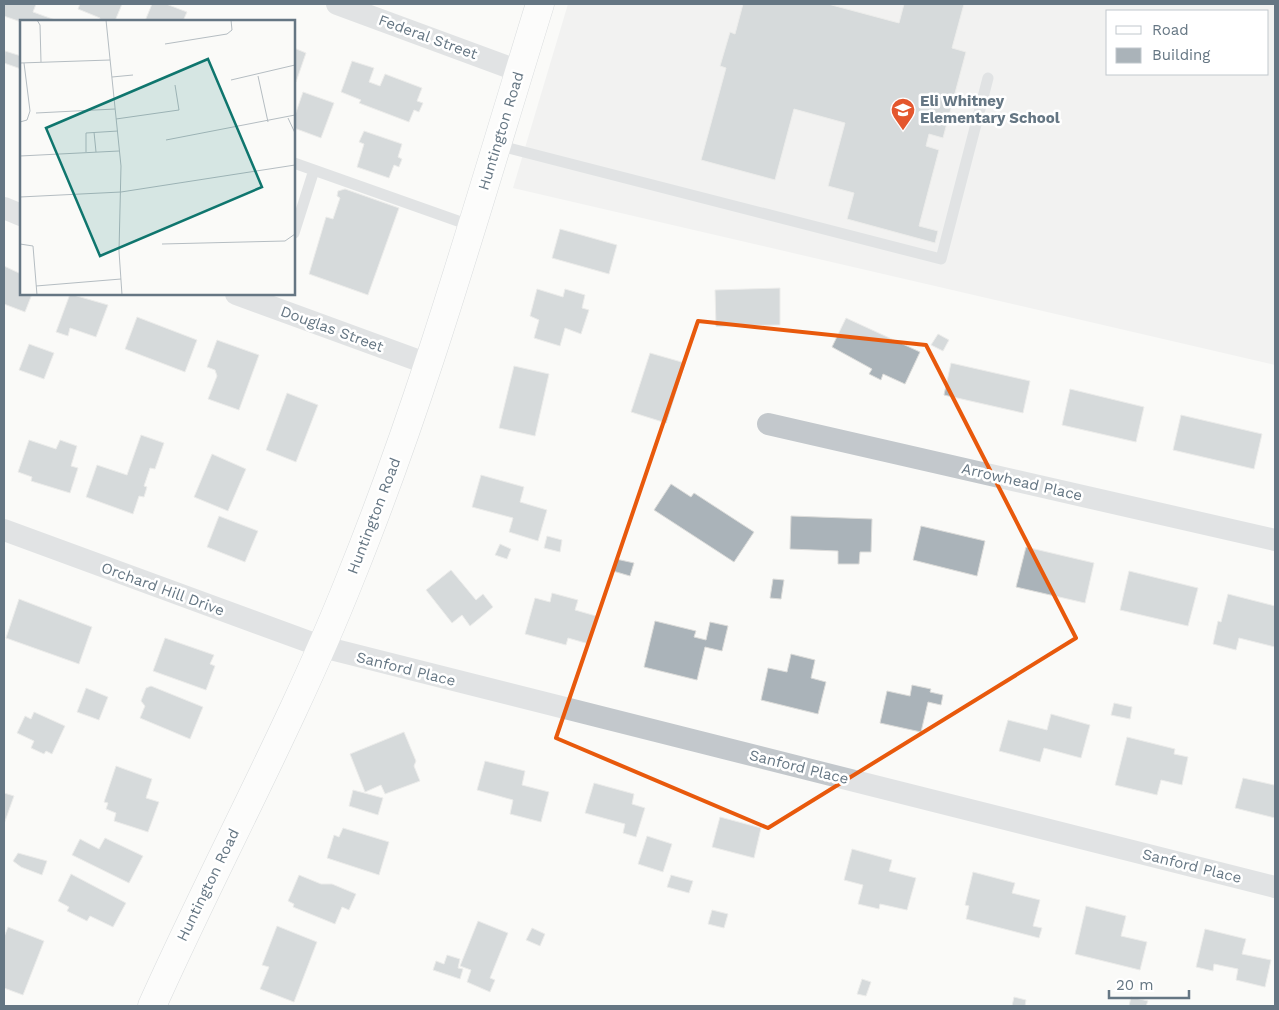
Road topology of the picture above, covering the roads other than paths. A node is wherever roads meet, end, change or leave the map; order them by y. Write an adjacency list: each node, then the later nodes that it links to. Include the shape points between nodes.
1 (337, 4): 3 (street, Federal Street)
2 (540, 4): 3 (main road, Huntington Road)
3 (519, 71): 5 (main road, Huntington Road)
4 (988, 78): 5 (lane, via 941,259)
5 (497, 145): 10 (main road, Huntington Road)
6 (295, 163): 7 (lane)
7 (314, 170): 10 (lane); 11 (lane)
8 (4, 208): 9 (street)
9 (20, 214)
10 (472, 226): 14 (main road, Huntington Road)
11 (295, 230)
12 (242, 295): 13 (street, Douglas Street)
13 (272, 300): 14 (street, Douglas Street)
14 (428, 364): 18 (main road, Huntington Road, via 393,469)
15 (768, 424): 17 (street, Arrowhead Place)
16 (4, 530): 18 (street, Orchard Hill Drive)
17 (1275, 540)
18 (323, 647): 19 (street, Sanford Place); 20 (main road, Huntington Road)
19 (1275, 887)
20 (152, 1006)

